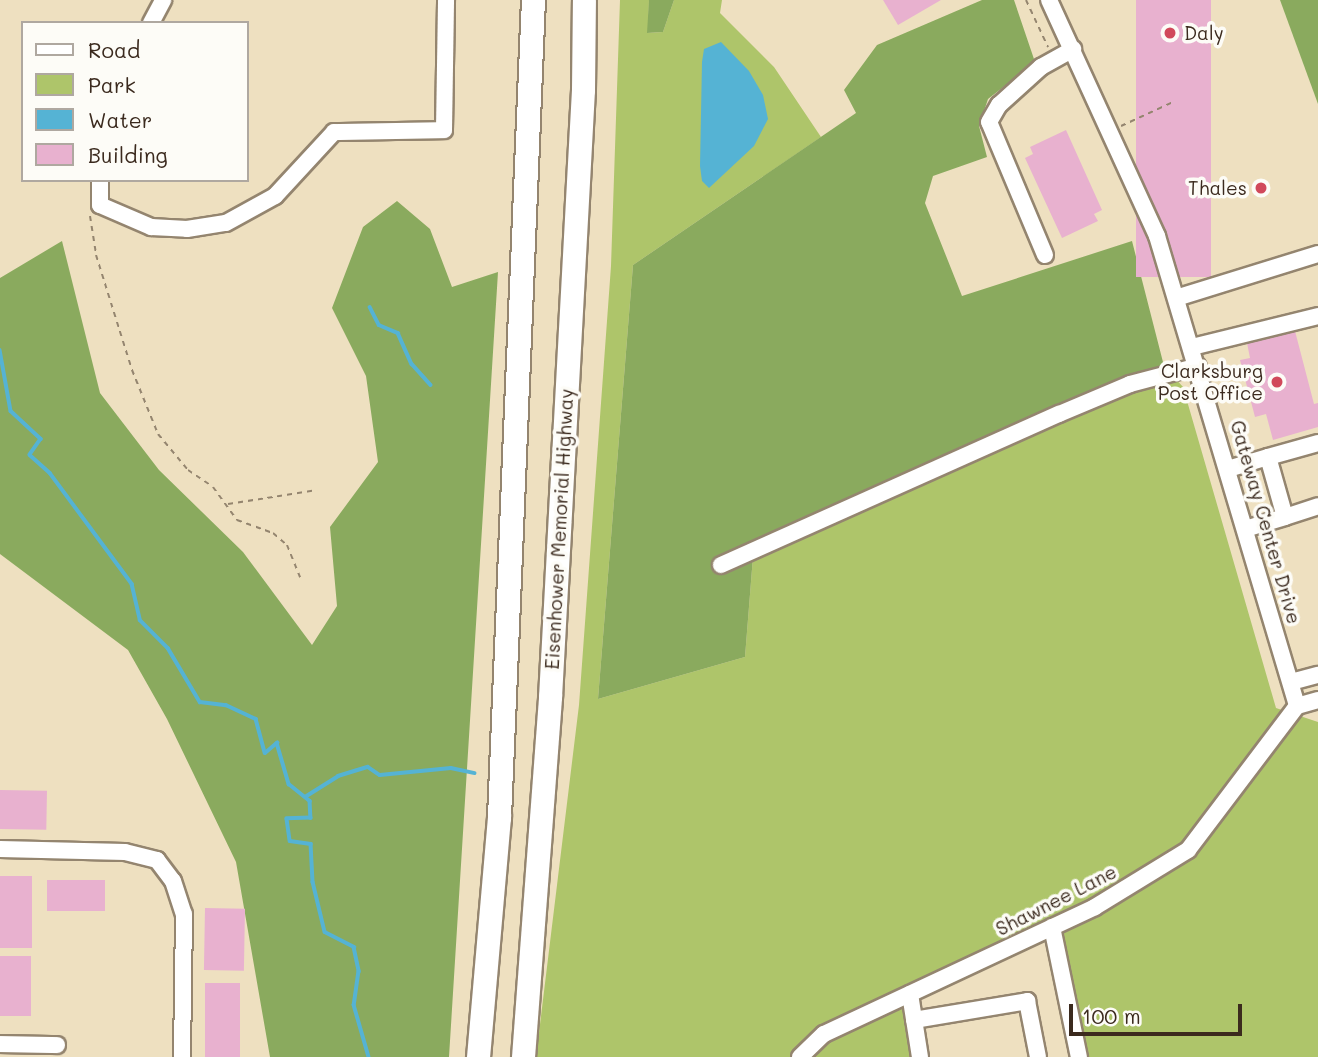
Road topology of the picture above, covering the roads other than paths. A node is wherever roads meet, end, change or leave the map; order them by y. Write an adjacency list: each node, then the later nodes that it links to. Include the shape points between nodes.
1 (163, 0): 6 (street)
2 (446, 0): 8 (street, via 444,130 334,132 275,196 258,209 213,225 151,227 100,205)
3 (533, 0): 33 (highway, via 499,817)
4 (584, 0): 34 (highway, Eisenhower Memorial Highway, via 550,697)
5 (1049, 0): 7 (street, Gateway Center Drive)
6 (152, 21)
7 (1073, 49): 10 (street, via 999,104 989,122); 11 (street, Gateway Center Drive, via 1144,204)
8 (100, 182)
9 (1318, 254): 11 (street)
10 (1045, 255)
11 (1176, 298): 13 (street, Gateway Center Drive)
12 (1318, 316): 13 (street)
13 (1192, 347): 14 (street, Gateway Center Drive)
14 (1198, 366): 17 (street, Gateway Center Drive); 21 (street, via 1130,384)
15 (1318, 443): 16 (street)
16 (1268, 457): 17 (street); 19 (street)
17 (1228, 470): 20 (street, Gateway Center Drive)
18 (1318, 506): 19 (street)
19 (1285, 517): 20 (street)
20 (1245, 529): 23 (street, Gateway Center Drive)
21 (721, 565)
22 (1318, 675): 23 (street)
23 (1291, 682): 25 (street, Gateway Center Drive)
24 (1318, 700): 25 (street)
25 (1297, 706): 27 (street, Shawnee Lane, via 1188,850 1095,907)
26 (0, 849): 32 (street, via 125,852 157,860 173,881 184,914)
27 (1052, 927): 28 (street, Shawnee Lane); 38 (street)
28 (910, 994): 29 (street); 35 (street, Shawnee Lane, via 824,1034)
29 (914, 1020): 36 (street); 37 (street, via 1027,1001)
30 (0, 1044): 31 (street)
31 (57, 1045)
32 (183, 1057)
33 (478, 1057)
34 (523, 1057)
35 (800, 1057)
36 (920, 1057)
37 (1038, 1057)
38 (1079, 1057)

